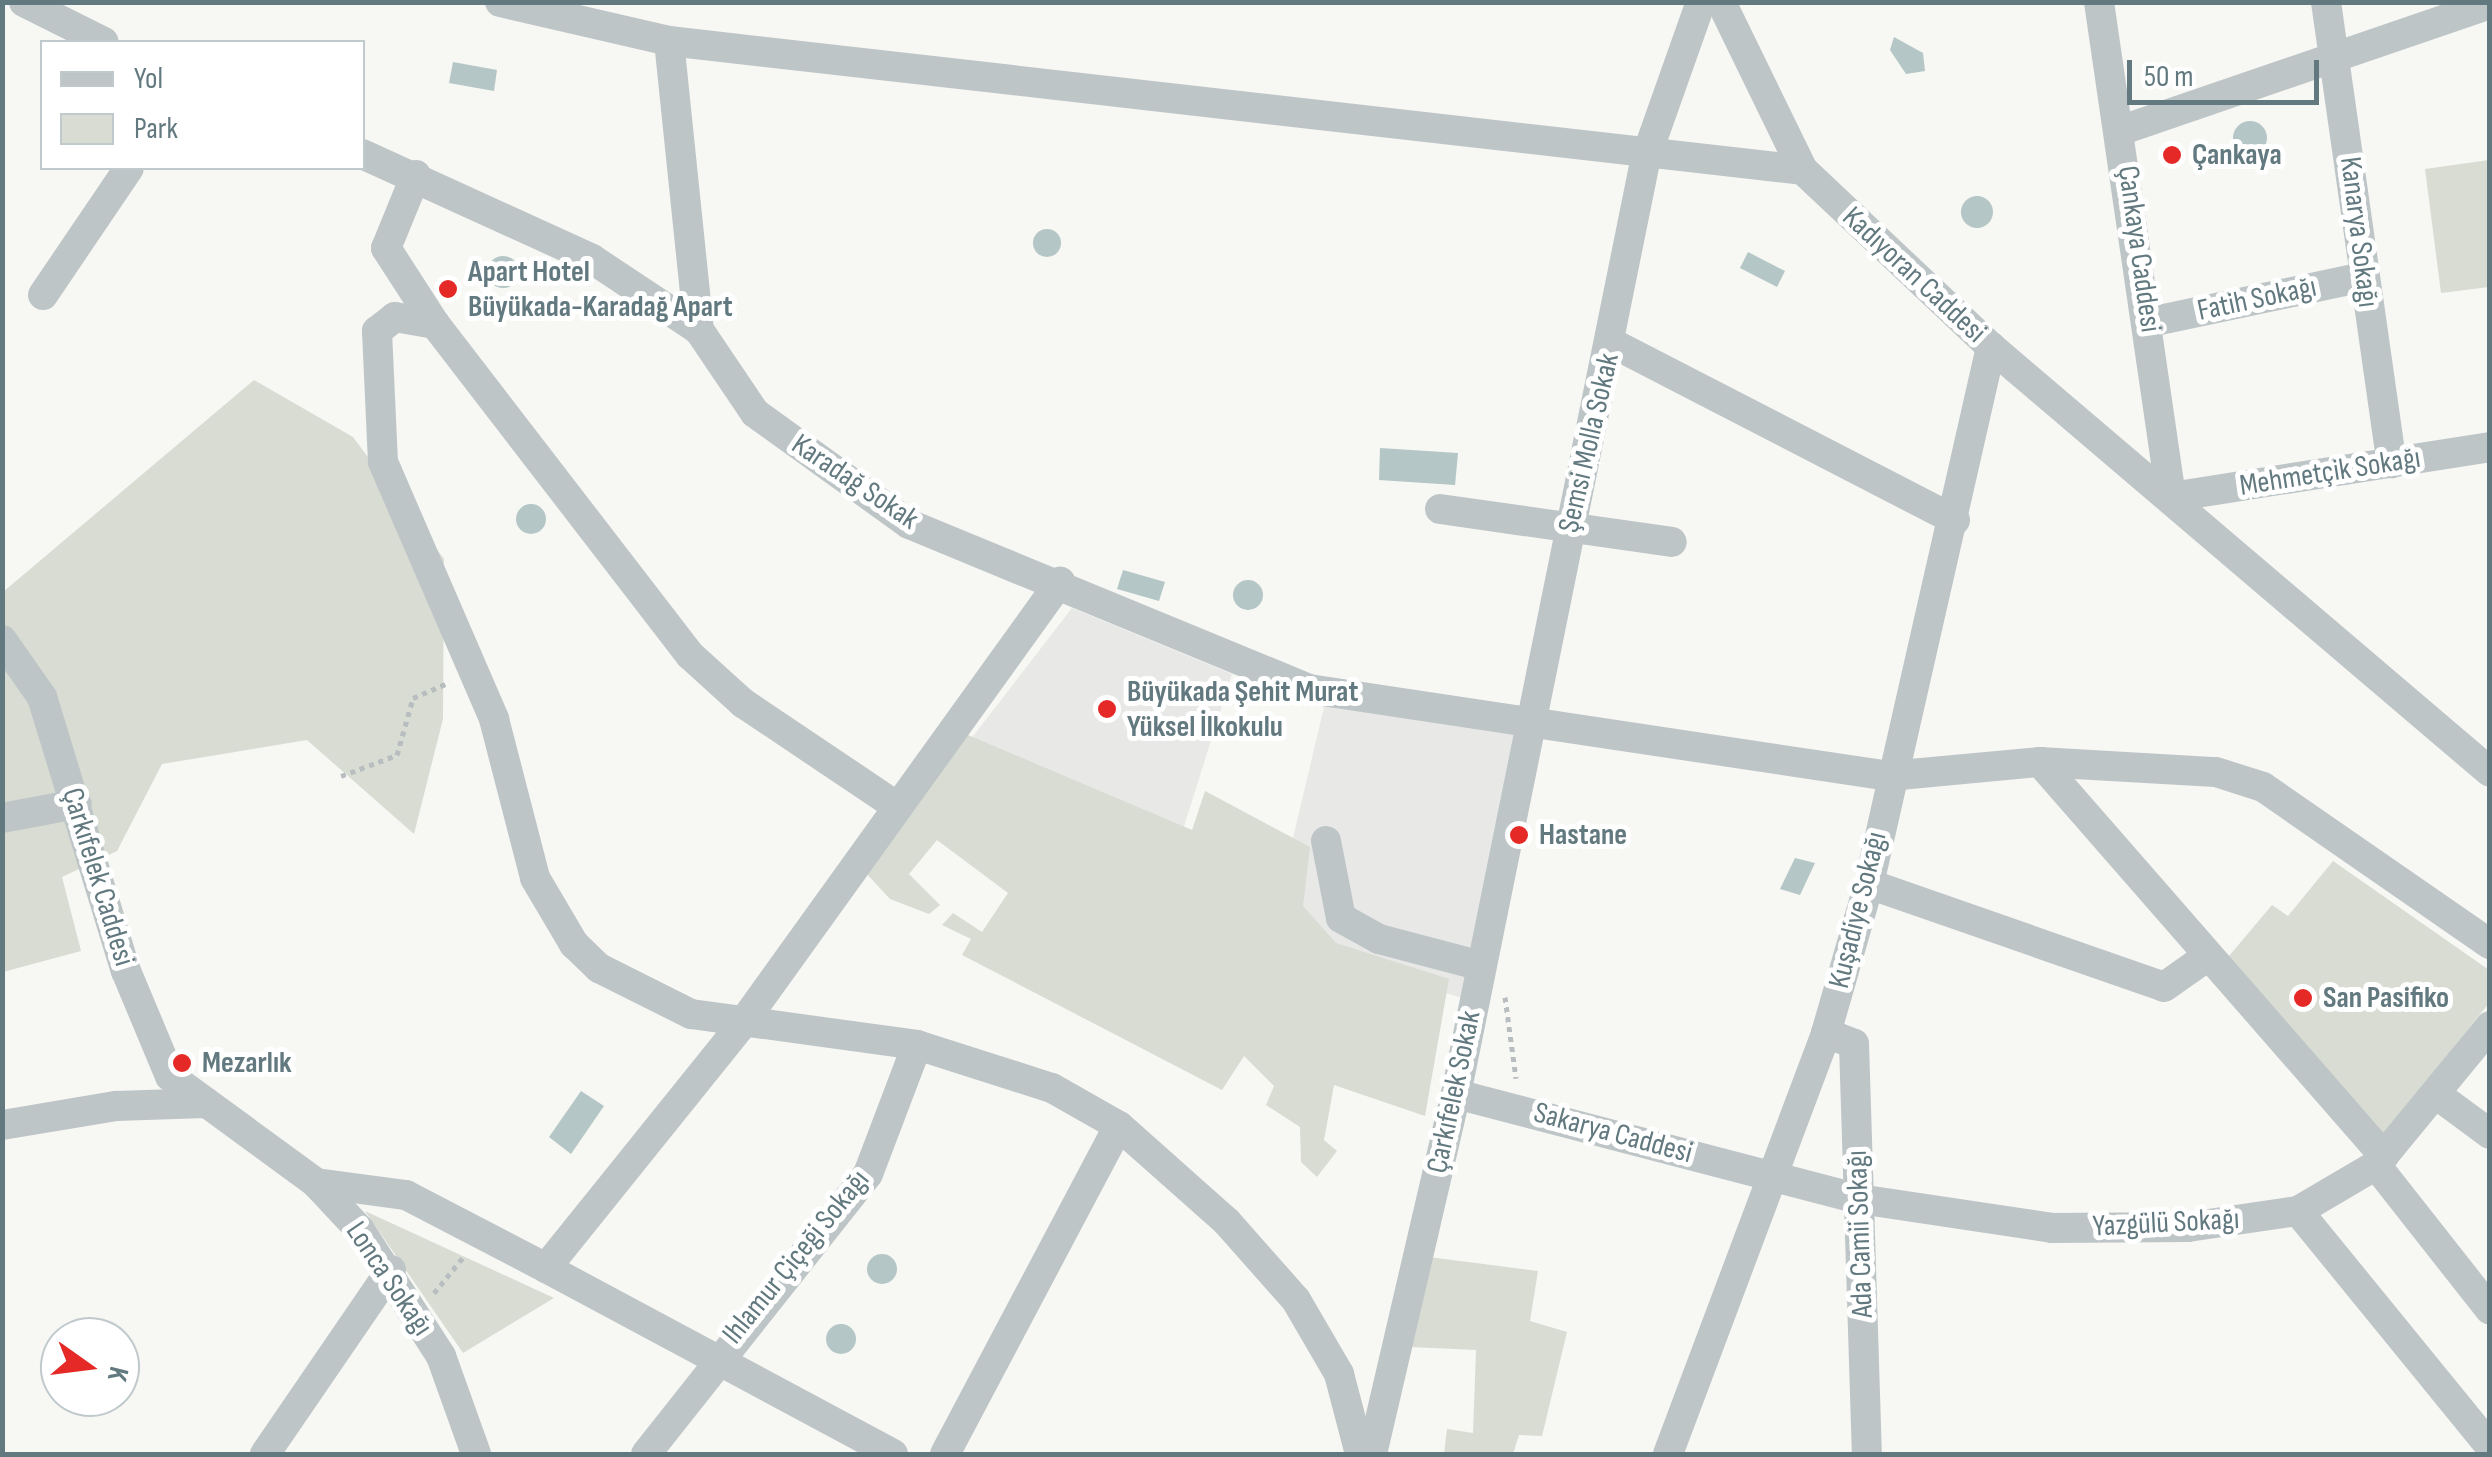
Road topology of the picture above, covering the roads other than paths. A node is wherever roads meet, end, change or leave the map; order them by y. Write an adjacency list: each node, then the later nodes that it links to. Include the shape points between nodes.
1 (24, 2): 8 (street)
2 (500, 2): 9 (street)
3 (1701, 2): 13 (street, Şemsi Molla Sokak)
4 (1721, 2): 15 (street, Kadıyoran Caddesi)
5 (2100, 2): 11 (street, Çankaya Caddesi)
6 (2326, 2): 10 (street, Kanarya Sokağı)
7 (2490, 4): 10 (street)
8 (100, 40)
9 (669, 40): 13 (street); 21 (street)
10 (2338, 53): 11 (street); 17 (street, Kanarya Sokağı)
11 (2122, 130): 19 (street, Çankaya Caddesi)
12 (365, 155): 16 (street, Karadağ Sokak)
13 (1646, 157): 15 (street); 22 (street, Şemsi Molla Sokak)
14 (128, 170): 18 (street)
15 (1804, 170): 23 (street, Kadıyoran Caddesi)
16 (416, 176): 20 (street, via 386,248); 21 (street, Karadağ Sokak, via 592,259)
17 (2363, 277): 19 (street, Fatih Sokağı); 25 (street, Kanarya Sokağı)
18 (43, 295)
19 (2150, 322): 26 (street, Çankaya Caddesi)
20 (435, 324): 38 (street, via 690,655 743,703); 45 (street, via 395,317 377,331 383,462 475,670 534,878 574,944 646,996)
21 (699, 330): 31 (street, Karadağ Sokak, via 754,413 909,524)
22 (1612, 343): 28 (street); 29 (street, Şemsi Molla Sokak)
23 (1991, 347): 26 (street, Kadıyoran Caddesi); 28 (street, Kuşadiye Sokağı)
24 (2490, 447): 25 (street, Mehmetçik Sokağı)
25 (2392, 462): 26 (street, Mehmetçik Sokağı)
26 (2170, 497): 35 (street, Kadıyoran Caddesi)
27 (1440, 509): 29 (street)
28 (1955, 520): 36 (street, Kuşadiye Sokağı)
29 (1571, 524): 30 (street); 33 (street, Şemsi Molla Sokak)
30 (1672, 542)
31 (1060, 582): 33 (street, Karadağ Sokak, via 1308,689); 38 (street)
32 (2, 640): 37 (street, Çarkıfelek Caddesi, via 42,697)
33 (1528, 728): 36 (street, Karadağ Sokak); 44 (street, Çarkıfelek Sokak)
34 (2040, 762): 36 (street, Karadağ Sokak); 42 (street, Karadağ Sokak, via 2158,763 2263,786); 43 (street)
35 (2490, 772)
36 (1889, 776): 41 (street, Kuşadiye Sokağı)
37 (77, 804): 39 (street); 51 (street, Çarkıfelek Caddesi, via 146,1029 170,1076)
38 (896, 806): 45 (street)
39 (2, 818)
40 (1326, 841): 44 (street, via 1329,891 1341,918 1378,939)
41 (1869, 884): 43 (street, via 2164,986); 47 (street, Kuşadiye Sokağı)
42 (2490, 944)
43 (2208, 956): 55 (street)
44 (1481, 966): 49 (street, Çarkıfelek Sokak)
45 (742, 1024): 48 (street); 60 (street)
46 (2490, 1026): 50 (street, Yazgülü Sokağı)
47 (1826, 1033): 56 (street, Kuşadiye Sokağı); 58 (street, Ada Camii Sokağı, via 1854,1044)
48 (917, 1045): 53 (street, via 1052,1088); 63 (street, Ihlamur Çiçeği Sokağı, via 868,1174)
49 (1456, 1094): 56 (street, Sakarya Caddesi); 71 (street, Çarkıfelek Sokak)
50 (2437, 1095): 54 (street); 55 (street, Yazgülü Sokağı)
51 (206, 1103): 52 (street); 57 (street, Lonca Sokağı)
52 (2, 1125)
53 (1118, 1126): 69 (street); 70 (street, via 1227,1222 1296,1300 1339,1374)
54 (2490, 1134)
55 (2380, 1161): 59 (street, Yazgülü Sokağı); 62 (street)
56 (1769, 1175): 58 (street, Yazgülü Sokağı); 72 (street, Kuşadiye Sokağı)
57 (316, 1183): 60 (street, via 406,1195); 61 (street, Lonca Sokağı)
58 (1859, 1199): 59 (street, Yazgülü Sokağı, via 2052,1228 2188,1227); 73 (street, Ada Camii Sokağı)
59 (2298, 1212): 64 (street)
60 (546, 1268): 63 (street)
61 (391, 1270): 65 (street); 66 (street, Lonca Sokağı)
62 (2490, 1310)
63 (717, 1354): 67 (street, Ihlamur Çiçeği Sokağı); 68 (street)
64 (2490, 1446)
65 (258, 1454)
66 (476, 1454)
67 (646, 1454)
68 (893, 1454)
69 (944, 1454)
70 (1360, 1454)
71 (1372, 1454)
72 (1668, 1454)
73 (1867, 1454)

